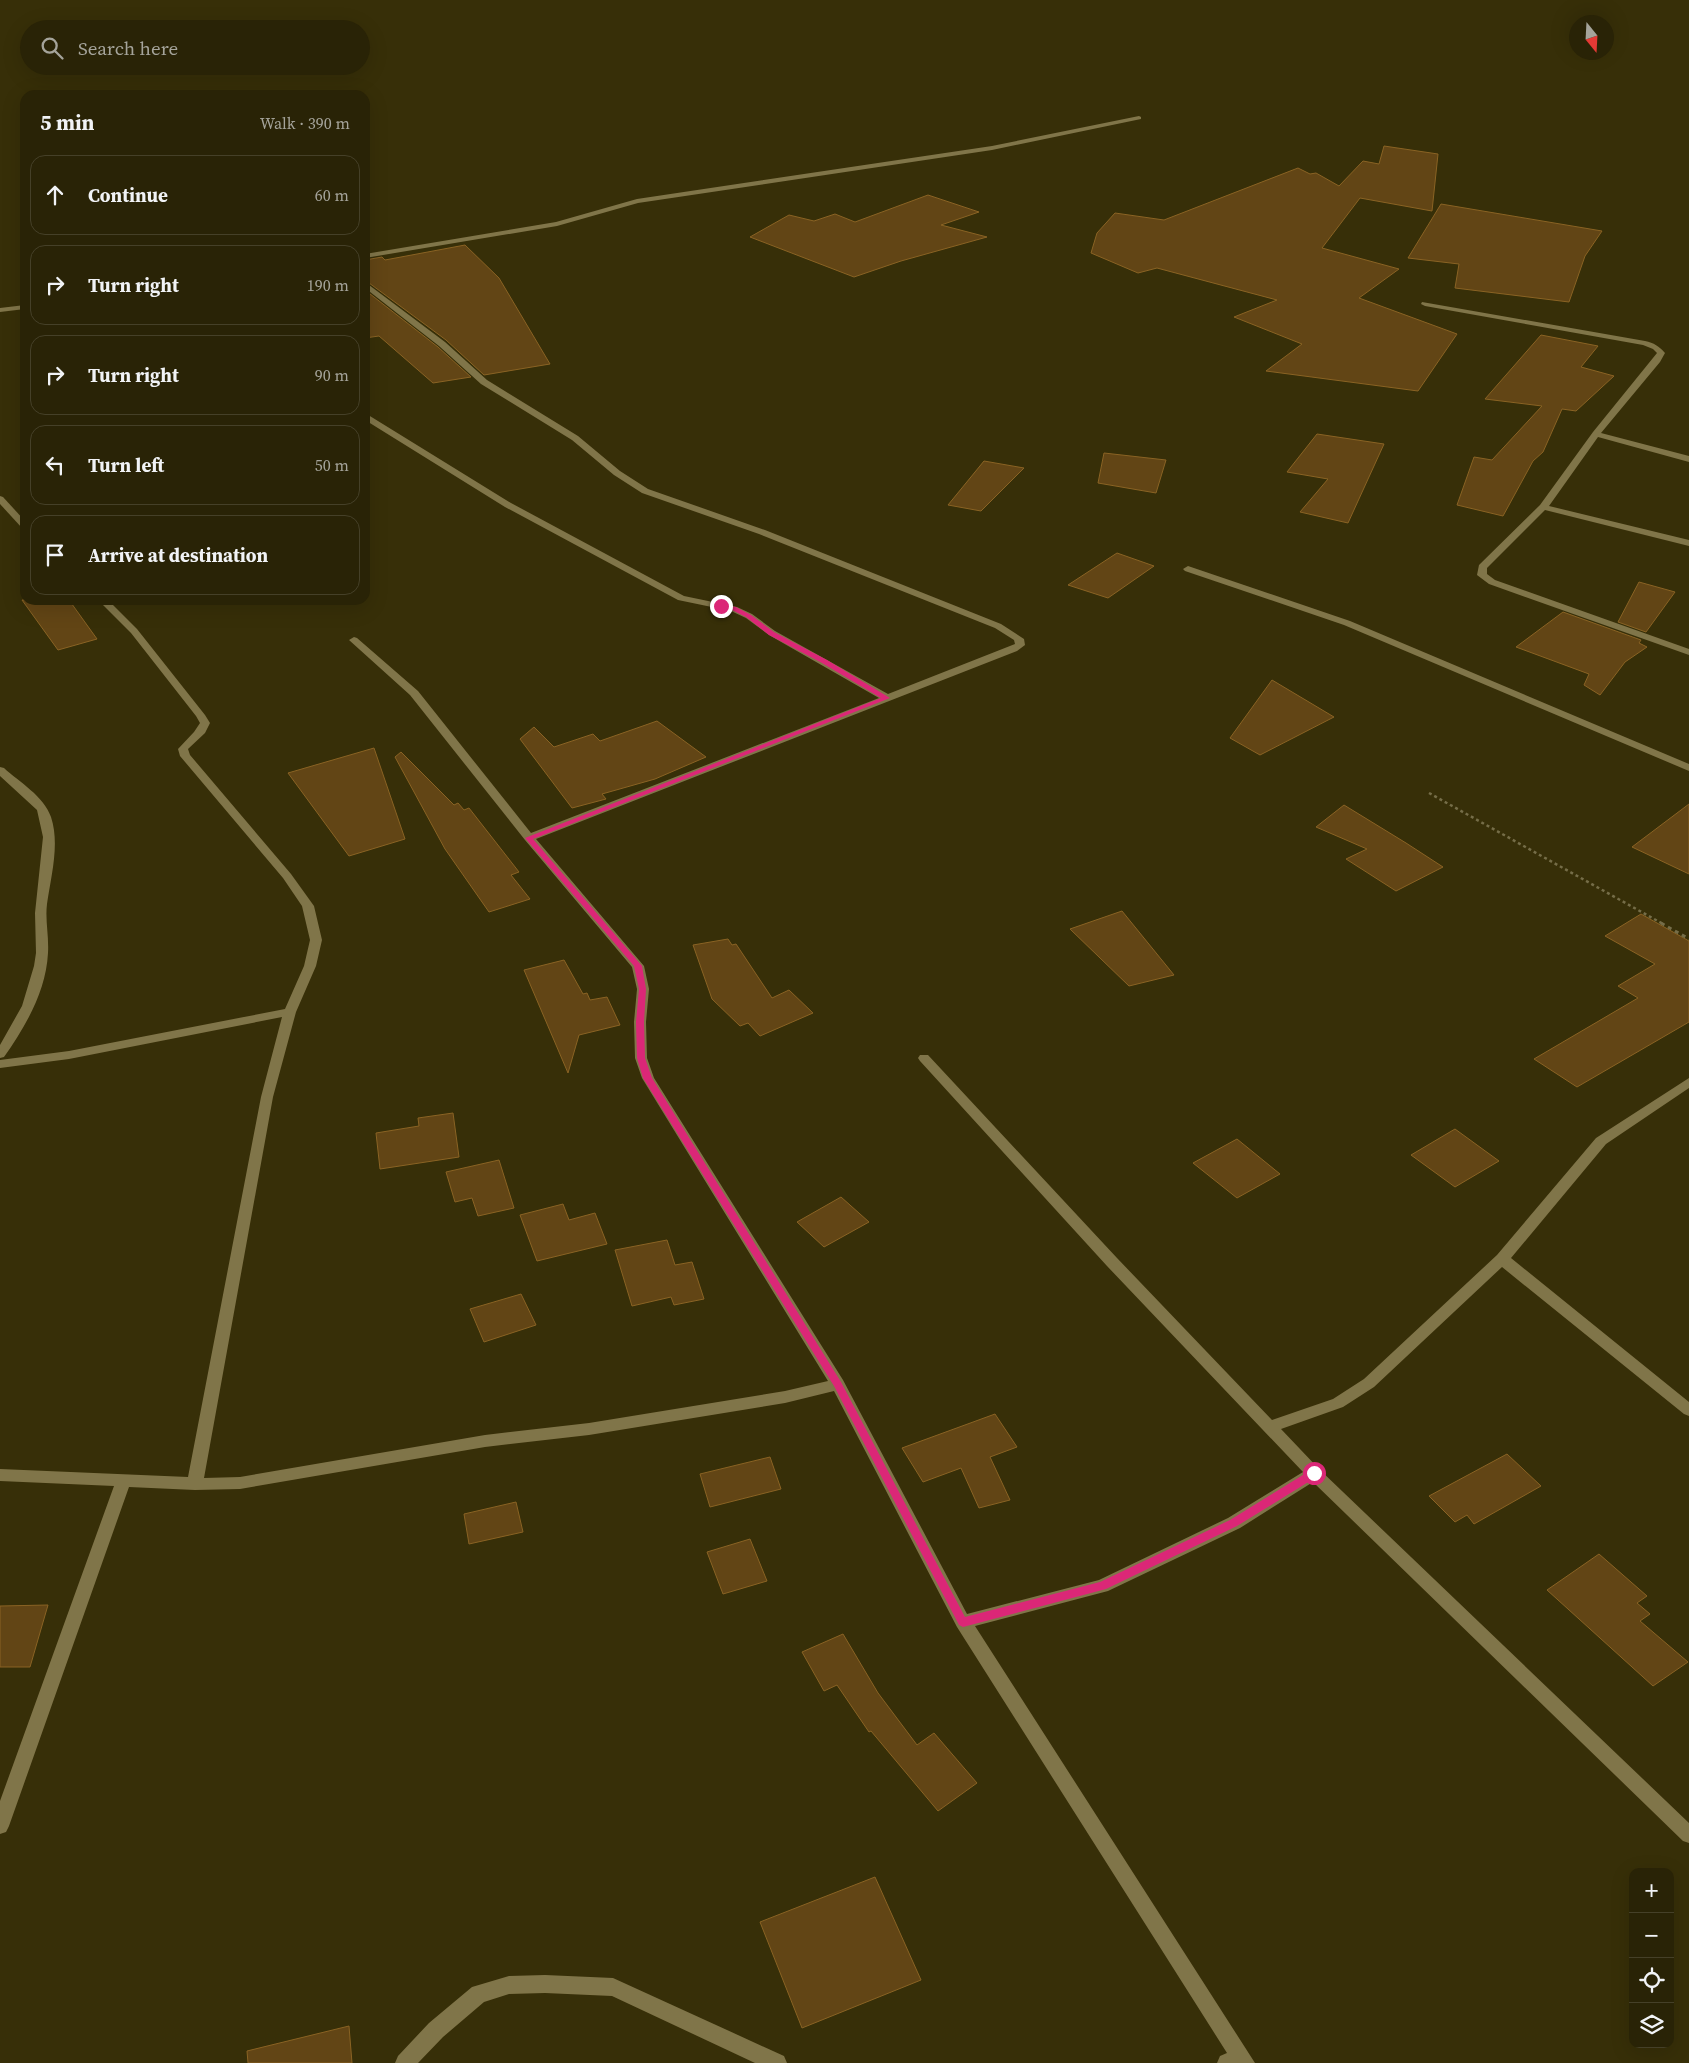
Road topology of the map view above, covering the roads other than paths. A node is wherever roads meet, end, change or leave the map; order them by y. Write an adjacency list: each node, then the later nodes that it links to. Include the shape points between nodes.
1 (1139, 118): 2 (street, via 992,148 637,201 557,224)
2 (370, 255)
3 (370, 288): 18 (street, via 442,344 484,382 575,438 644,491 762,532 998,626 1019,639 1020,645 1013,649)
4 (1425, 304): 8 (street, via 1656,347 1661,353 1658,360)
5 (20, 308): 6 (street)
6 (0, 310)
7 (370, 419): 18 (street, via 508,505 682,598 734,609 749,616 772,633)
8 (1596, 434): 9 (street); 11 (street)
9 (1689, 459)
10 (0, 499): 12 (street)
11 (1543, 507): 13 (street); 17 (street, via 1482,567 1482,575 1492,582)
12 (20, 521)
13 (1689, 543)
14 (1188, 569): 19 (street, via 1347,623)
15 (108, 605): 22 (street, via 134,631 205,724 202,732 183,749 185,756 287,876 308,906 316,940 310,966)
16 (354, 640): 21 (street, via 414,693)
17 (1689, 652)
18 (887, 698): 21 (street)
19 (1689, 768)
20 (0, 770): 23 (street, via 32,798 45,816 47,844 40,914 39,976 17,1030)
21 (529, 838): 28 (street, via 638,966 642,989 641,1058 648,1078)
22 (290, 1012): 25 (street, via 88,1052); 34 (street, via 267,1097)
23 (0, 1054)
24 (924, 1058): 30 (street, via 1112,1262)
25 (0, 1064)
26 (1686, 1088): 27 (street, via 1601,1141)
27 (1502, 1258): 29 (street); 30 (street, via 1369,1383 1338,1403)
28 (838, 1384): 34 (street, via 785,1398 589,1429 485,1441 300,1474 240,1483); 35 (street)
29 (1689, 1410)
30 (1270, 1426): 31 (street)
31 (1314, 1473): 35 (street, via 1234,1523 1102,1586); 37 (street)
32 (0, 1475): 33 (street)
33 (124, 1480): 34 (street); 36 (street)
34 (195, 1484)
35 (963, 1622): 38 (street)
36 (0, 1826)
37 (1689, 1835)
38 (1238, 2061)
39 (405, 2063): 40 (street, via 436,2030 479,1994 508,1986 545,1984 613,1987)
40 (778, 2063)

